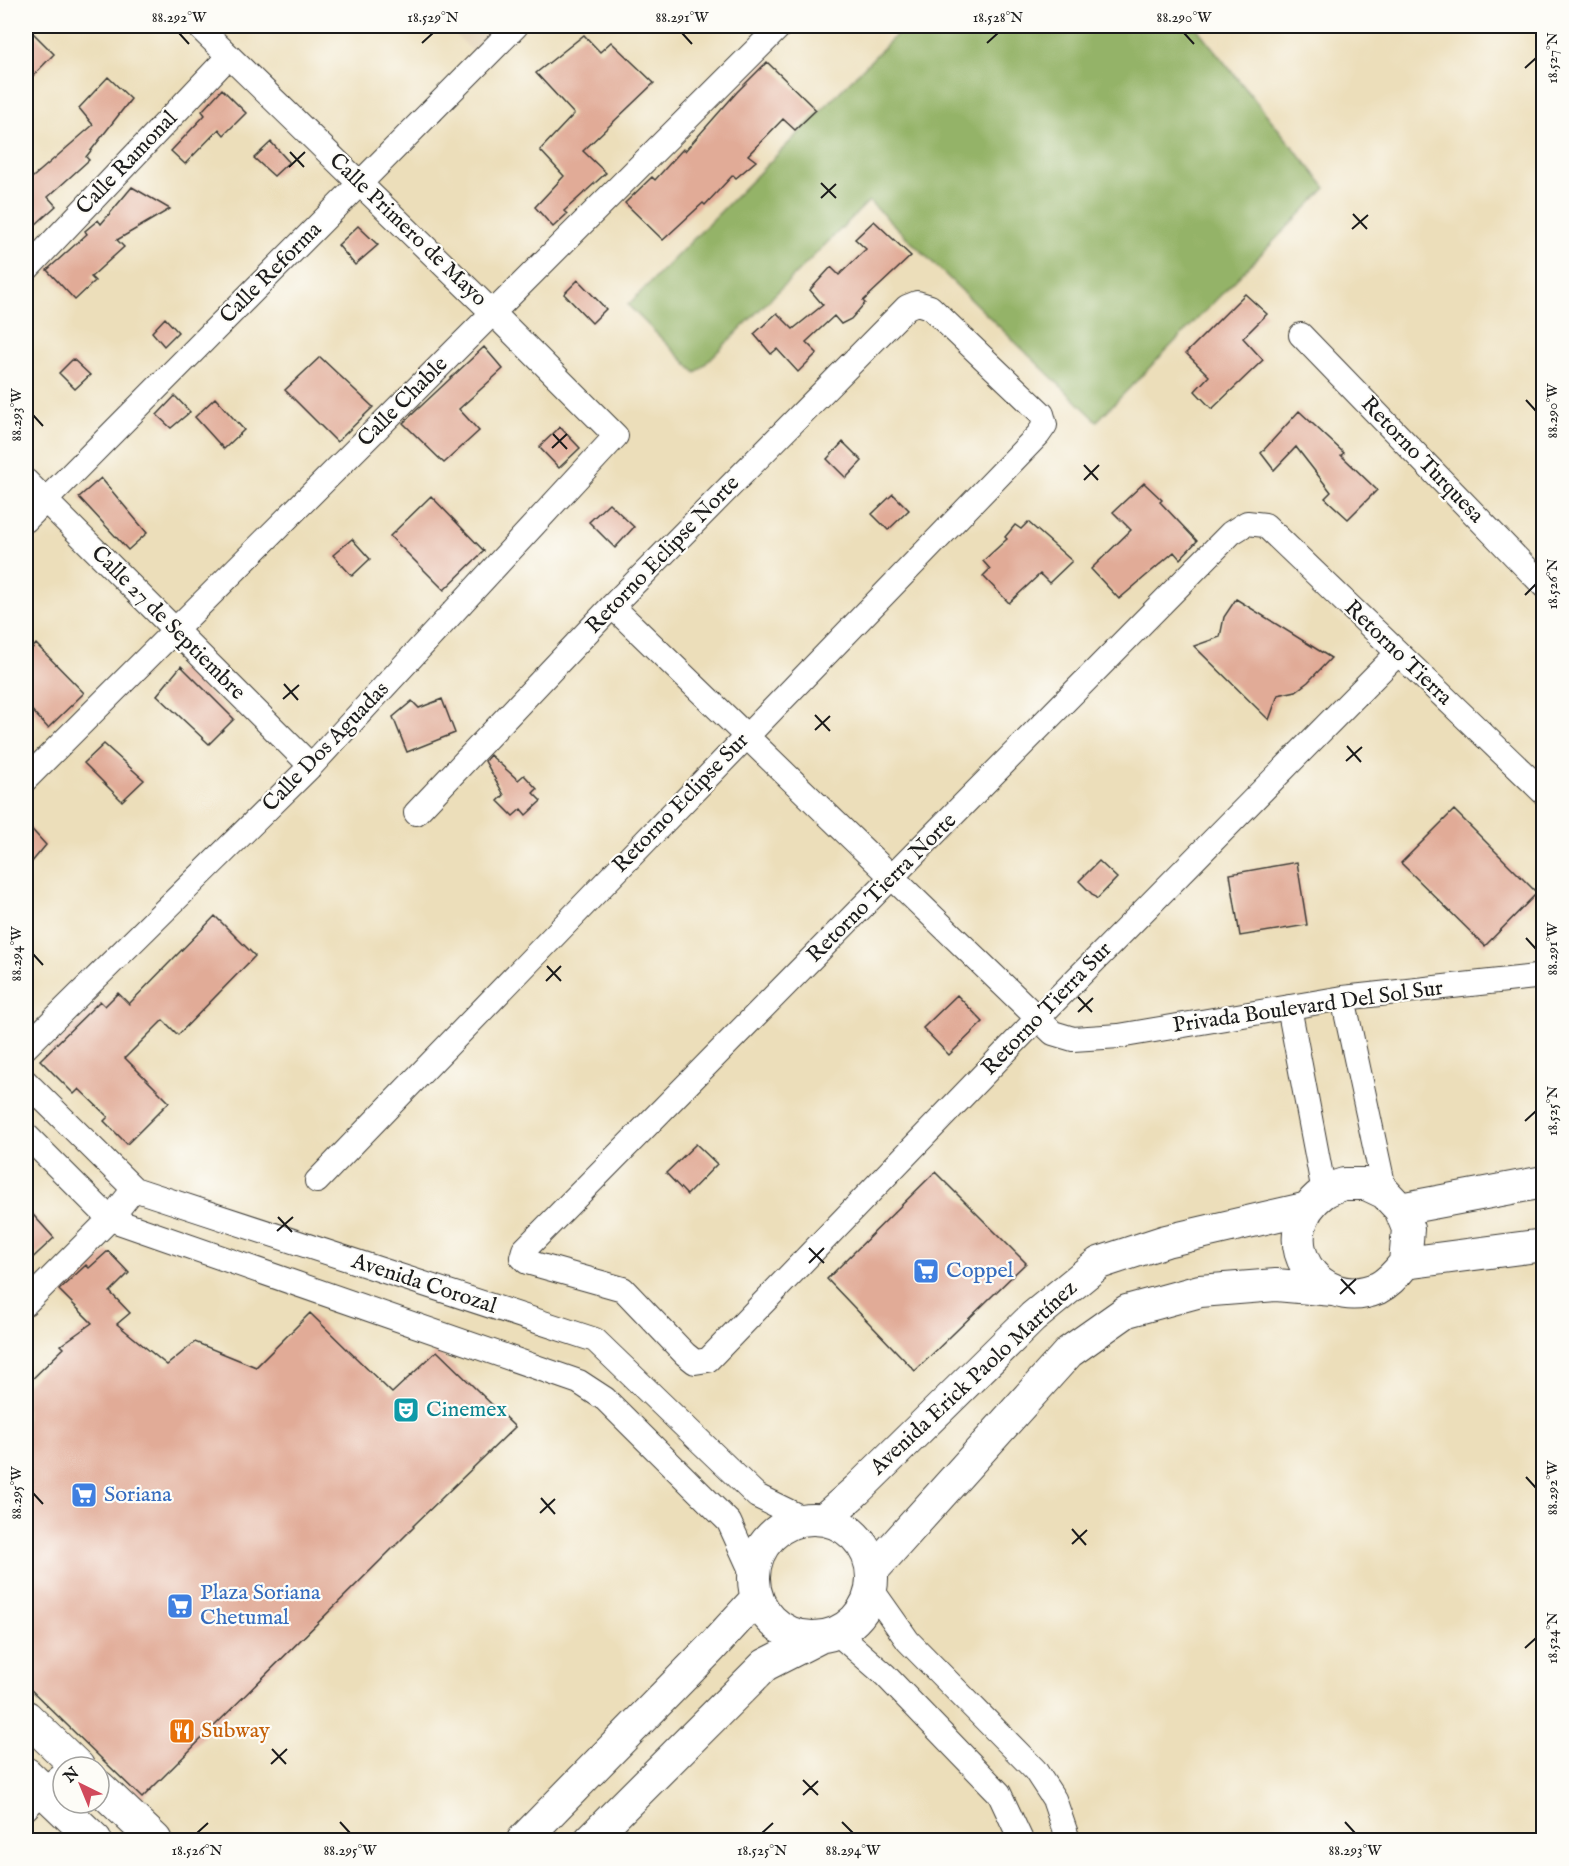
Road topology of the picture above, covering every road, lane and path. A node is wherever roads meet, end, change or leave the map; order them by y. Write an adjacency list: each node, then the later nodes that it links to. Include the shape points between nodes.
1 (198, 26): 4 (street, Calle Primero de Mayo)
2 (516, 26): 5 (street, Calle Reforma)
3 (780, 26): 7 (street, Calle Chable)
4 (229, 56): 5 (street, Calle Primero de Mayo); 6 (street, Calle Ramonal)
5 (360, 183): 7 (street, Calle Primero de Mayo); 12 (street, Calle Reforma)
6 (26, 270)
7 (492, 312): 10 (street, Calle Primero de Mayo); 17 (street, Calle Chable)
8 (1300, 335): 15 (street, Retorno Turquesa)
9 (1045, 425): 16 (street, Retorno Eclipse Norte, via 1042,414 1017,389 930,308 917,303 907,308); 19 (street, Retorno Eclipse Sur)
10 (616, 436): 20 (street, Calle Dos Aguadas)
11 (26, 481): 12 (street, Calle 27 de Septiembre)
12 (45, 500): 13 (street, Calle Reforma); 17 (street, Calle 27 de Septiembre)
13 (26, 520)
14 (1247, 523): 18 (street, Retorno Tierra, via 1265,525); 24 (street, Retorno Tierra Norte, via 1231,532)
15 (1544, 586)
16 (612, 606): 19 (street); 23 (street, Retorno Eclipse Norte)
17 (175, 630): 20 (street, Calle 27 de Septiembre); 21 (street, Calle Chable)
18 (1398, 653): 22 (street, Retorno Tierra); 28 (street, Retorno Tierra Sur)
19 (746, 736): 24 (street); 32 (street, Retorno Eclipse Sur)
20 (311, 766): 29 (street, Calle Dos Aguadas)
21 (26, 779)
22 (1544, 793)
23 (416, 813)
24 (893, 877): 28 (street); 42 (street, Retorno Tierra Norte, via 524,1250 522,1257 527,1262 622,1289)
25 (1544, 976): 26 (street, Privada Boulevard Del Sol Sur)
26 (1343, 998): 27 (street, Privada Boulevard Del Sol Sur); 36 (street)
27 (1289, 1007): 28 (street, Privada Boulevard Del Sol Sur, via 1119,1036 1073,1039 1053,1033); 35 (street)
28 (1038, 1018): 42 (street, Retorno Tierra Sur, via 708,1360)
29 (26, 1047)
30 (26, 1082): 34 (street, Avenida Corozal)
31 (26, 1135): 37 (street, Avenida Corozal)
32 (317, 1181)
33 (1544, 1182): 36 (street)
34 (134, 1189): 37 (street); 43 (street, Avenida Corozal, via 595,1340 757,1496)
35 (1316, 1200): 36 (street, via 1344,1184 1366,1184); 40 (street, via 1299,1226 1298,1246 1304,1264 1316,1280); 43 (street, Avenida Erick Paolo Martínez, via 1099,1263 1033,1317 857,1490)
36 (1393, 1201): 39 (street, via 1408,1229)
37 (110, 1219): 41 (street); 45 (street, Avenida Corozal, via 579,1382 604,1399 729,1522)
38 (1544, 1245): 39 (street)
39 (1405, 1263): 40 (street, via 1379,1287 1357,1294)
40 (1333, 1290): 44 (street, Avenida Erick Paolo Martínez, via 1276,1286 1200,1291 1127,1311 1069,1352)
41 (26, 1303)
42 (695, 1362)
43 (814, 1519): 44 (street, via 842,1526 857,1537 868,1553); 45 (street, via 788,1524 774,1533 760,1553)
44 (872, 1580): 46 (street, via 865,1608 853,1623); 58 (street, via 908,1641 1035,1770 1054,1799)
45 (755, 1587): 46 (street, via 766,1615 780,1628 798,1636); 48 (street, via 712,1647)
46 (827, 1635): 50 (street, via 765,1665); 57 (street, via 885,1675 999,1793)
47 (26, 1717): 49 (main road)
48 (622, 1740): 50 (street); 55 (street)
49 (51, 1770)
50 (654, 1776): 56 (street)
51 (111, 1799): 54 (main road)
52 (79, 1815): 53 (main road)
53 (95, 1840)
54 (154, 1840)
55 (522, 1840)
56 (590, 1840)
57 (1021, 1840)
58 (1068, 1840)

